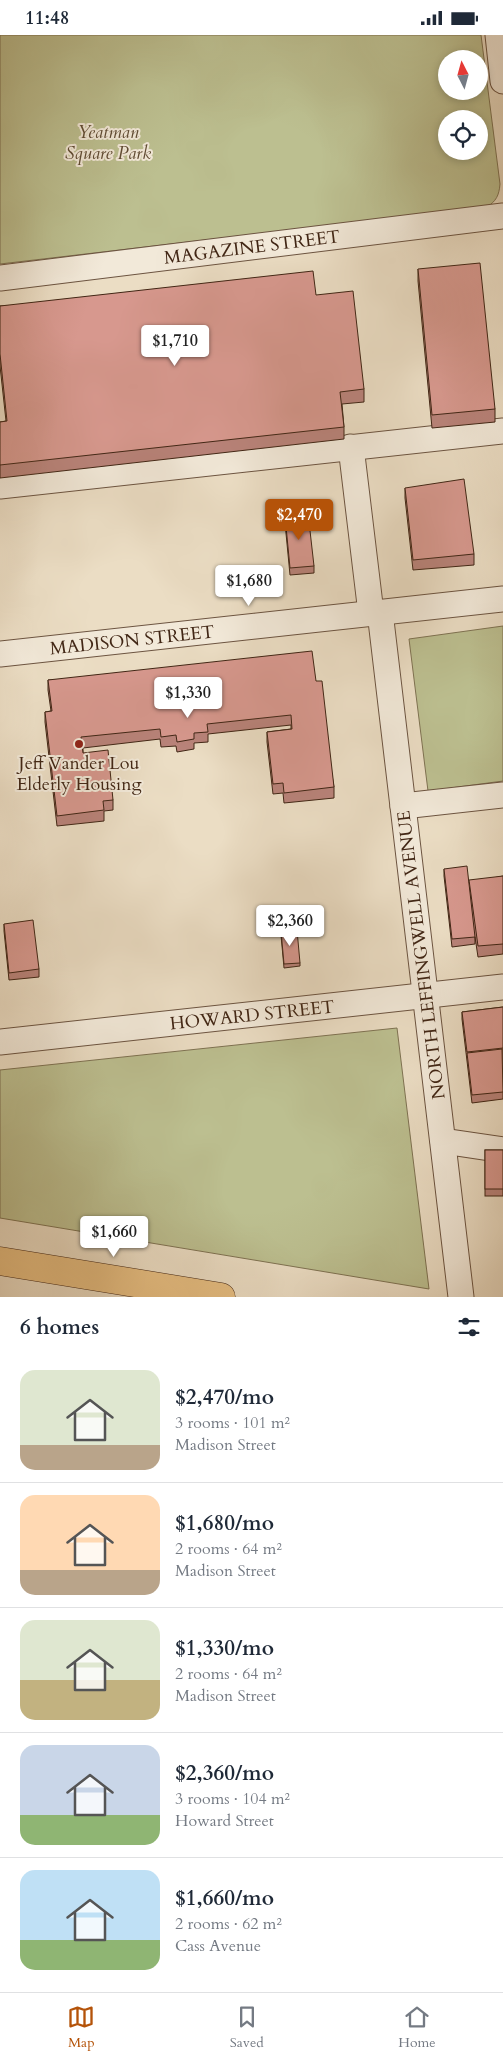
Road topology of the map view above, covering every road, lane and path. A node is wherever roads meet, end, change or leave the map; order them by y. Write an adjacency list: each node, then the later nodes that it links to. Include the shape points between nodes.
1 (498, 35): 2 (street)
2 (503, 81)
3 (503, 216): 4 (street, MAGAZINE STREET)
4 (0, 278)
5 (503, 431): 6 (street)
6 (351, 447): 7 (street); 9 (street, NORTH LEFFINGWELL AVENUE)
7 (0, 486)
8 (503, 599): 9 (street, MADISON STREET)
9 (376, 613): 10 (street, MADISON STREET); 12 (street, NORTH LEFFINGWELL AVENUE)
10 (0, 654)
11 (503, 795): 12 (street)
12 (403, 806): 14 (street, NORTH LEFFINGWELL AVENUE)
13 (503, 987): 14 (street, HOWARD STREET)
14 (426, 995): 15 (street, HOWARD STREET); 16 (street, NORTH LEFFINGWELL AVENUE)
15 (0, 1042)
16 (443, 1141): 17 (street); 20 (street, NORTH LEFFINGWELL AVENUE)
17 (503, 1151)
18 (0, 1261): 19 (main road)
19 (221, 1297)
20 (462, 1297)

